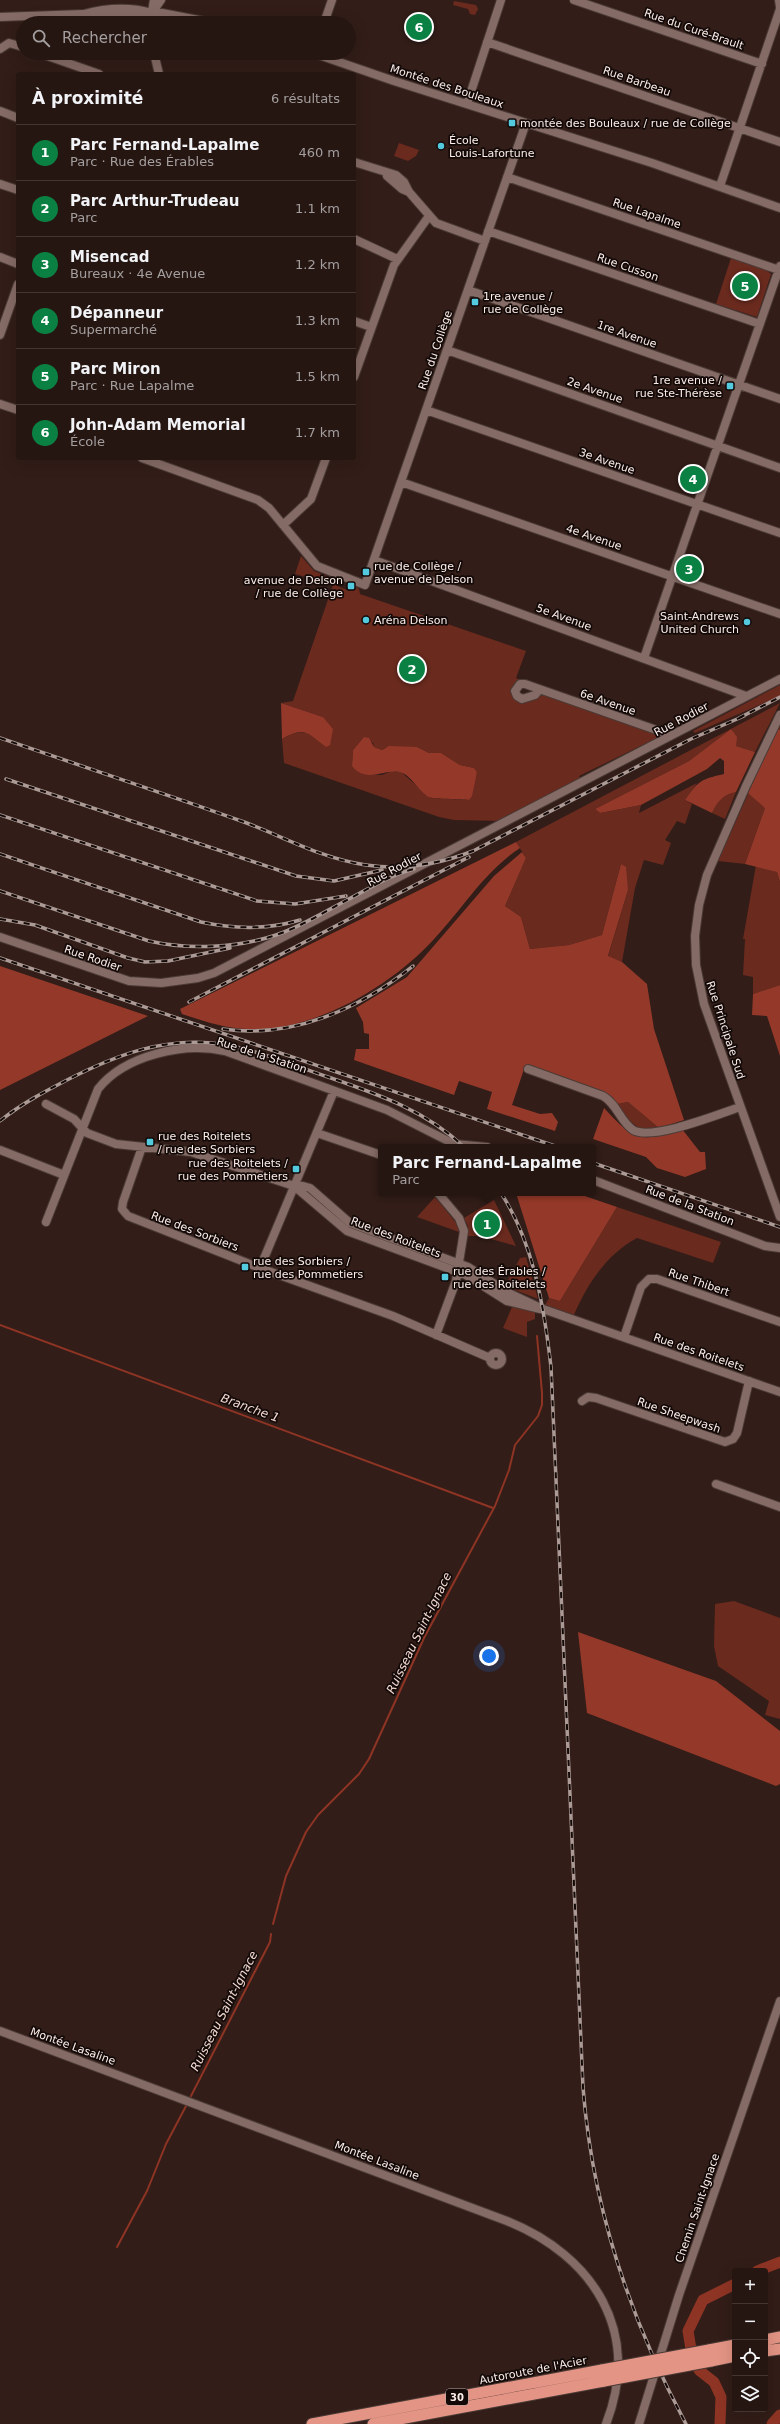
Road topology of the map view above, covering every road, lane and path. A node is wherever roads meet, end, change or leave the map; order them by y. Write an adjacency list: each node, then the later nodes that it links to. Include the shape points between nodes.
1 (154, 0): 8 (street)
2 (160, 0): 8 (street)
3 (332, 0): 13 (street)
4 (501, 0): 16 (street)
5 (574, 0): 22 (street, Rue du Curé-Brault)
6 (779, 0): 7 (street)
7 (780, 8): 15 (street)
8 (152, 13): 10 (street, via 138,9); 11 (street); 12 (street)
9 (16, 16): 14 (street)
10 (28, 16)
11 (151, 16)
12 (171, 16)
13 (326, 16)
14 (0, 17)
15 (778, 26): 22 (street)
16 (487, 42): 26 (street); 30 (street, Rue Barbeau)
17 (3, 46): 18 (street)
18 (16, 47)
19 (58, 60): 24 (street)
20 (155, 60): 25 (street)
21 (330, 60): 23 (street, Montée des Bouleaux)
22 (762, 64): 30 (street)
23 (355, 70): 26 (street, Montée des Bouleaux)
24 (91, 72)
25 (158, 72)
26 (467, 104): 29 (street, Montée des Bouleaux)
27 (0, 111): 28 (street)
28 (16, 117)
29 (526, 123): 33 (street, Rue du Collège); 35 (street, Montée des Bouleaux)
30 (740, 128): 31 (street, Rue Barbeau); 35 (street)
31 (780, 142)
32 (356, 163): 38 (street, via 399,178)
33 (507, 177): 39 (street, Rue du Collège); 45 (street, Rue Lapalme)
34 (0, 184): 36 (street)
35 (720, 186): 37 (street, Montée des Bouleaux)
36 (16, 189)
37 (780, 208)
38 (429, 216): 41 (street, via 439,224); 43 (street)
39 (488, 231): 41 (street, Rue du Collège); 49 (street, Rue Cusson)
40 (356, 239): 43 (street)
41 (485, 241): 47 (street, Rue du Collège)
42 (0, 257): 44 (street)
43 (397, 259): 50 (street)
44 (16, 263)
45 (779, 268): 49 (street)
46 (16, 290): 51 (street)
47 (468, 290): 52 (street, Rue du Collège); 54 (street, 1re Avenue)
48 (356, 322): 50 (street)
49 (760, 324): 54 (street)
50 (372, 327): 53 (street)
51 (1, 332)
52 (447, 350): 58 (street, Rue du Collège); 59 (street, 2e Avenue)
53 (356, 372)
54 (739, 384): 55 (street, 1re Avenue); 59 (street)
55 (780, 399)
56 (0, 404): 57 (street)
57 (16, 409)
58 (426, 410): 63 (street, Rue du Collège); 64 (street, 3e Avenue)
59 (718, 445): 62 (street, 2e Avenue); 64 (street)
60 (148, 460): 65 (street, via 251,496 264,504)
61 (325, 460): 65 (street, via 311,500)
62 (780, 468)
63 (401, 482): 67 (street, Rue du Collège); 68 (street, 4e Avenue)
64 (698, 504): 66 (street, 3e Avenue); 68 (street)
65 (283, 525): 67 (street, Rue du Collège, via 317,566 365,584)
66 (780, 533)
67 (374, 560): 70 (street, 5e Avenue)
68 (673, 576): 69 (street, 4e Avenue); 70 (street)
69 (780, 614)
70 (644, 658): 73 (street, 5e Avenue)
71 (780, 679): 73 (street, Rue Rodier)
72 (539, 690): 75 (street, 6e Avenue, via 658,731)
73 (746, 696): 75 (street, Rue Rodier)
74 (780, 715): 80 (street, Rue Principale Sud, via 710,867 701,896 696,926 696,965 701,994)
75 (668, 737): 76 (street, Rue Rodier, via 251,955 206,976 161,983 129,982)
76 (0, 937)
77 (528, 1069): 80 (street, via 603,1096 613,1103 628,1126 640,1132 664,1131)
78 (334, 1091): 81 (street, Rue de la Station, via 225,1052 206,1048 177,1049 146,1058 105,1082 96,1093); 82 (street); 83 (street, Rue de la Station, via 399,1114)
79 (46, 1104): 81 (street, Rue des Roitelets, via 74,1119)
80 (740, 1107): 91 (street, Rue Principale Sud)
81 (82, 1129): 84 (street, Rue des Roitelets, via 86,1133 116,1144); 87 (street, Rue de la Station)
82 (317, 1132): 86 (street); 89 (street)
83 (454, 1144)
84 (142, 1147): 89 (street, Rue des Roitelets, via 196,1154); 96 (street, Rue des Sorbiers, via 123,1202 122,1209 125,1214)
85 (0, 1150): 87 (street)
86 (378, 1154)
87 (64, 1175): 92 (street, Rue de la Station)
88 (596, 1181): 94 (street, Rue de la Station, via 765,1246)
89 (294, 1186): 93 (street, Rue des Roitelets, via 310,1188); 96 (street)
90 (441, 1196): 95 (street, via 464,1227)
91 (780, 1217)
92 (46, 1222)
93 (353, 1229): 95 (street, Rue des Roitelets); 97 (street, Rue des Roitelets)
94 (780, 1248)
95 (458, 1263): 97 (street); 98 (street, Rue des Roitelets)
96 (260, 1268): 100 (street, Rue des Sorbiers, via 392,1316)
97 (457, 1272): 98 (street, Rue des Roitelets, via 507,1301); 100 (street)
98 (543, 1309): 101 (street, Rue des Roitelets)
99 (780, 1322): 101 (street, Rue Thibert, via 649,1278 641,1287)
100 (436, 1335): 102 (street, Rue des Sorbiers)
101 (624, 1337): 103 (street, Rue des Roitelets)
102 (490, 1358)
103 (749, 1380): 104 (street, Rue des Roitelets); 105 (street, Rue Sheepwash, via 737,1433 733,1439 725,1442 596,1398 588,1397)
104 (780, 1392)
105 (582, 1401)
106 (716, 1484): 107 (street)
107 (780, 1507)
108 (780, 2001): 121 (street, Chemin Saint-Ignace, via 679,2294)
109 (0, 2031): 120 (street, Montée Lasaline, via 507,2221 553,2244 591,2281 612,2326 617,2354 617,2377)
110 (780, 2337): 111 (highway)
111 (768, 2339)
112 (732, 2346): 115 (highway, Autoroute de l'Acier / 30)
113 (780, 2349): 114 (highway)
114 (768, 2351)
115 (710, 2355): 116 (highway, Autoroute de l'Acier / 30); 117 (highway, Autoroute de l'Acier / 30, bridge)
116 (732, 2356)
117 (603, 2375): 118 (highway, Autoroute de l'Acier / 30); 119 (highway, Autoroute de l'Acier / 30)
118 (312, 2424)
119 (373, 2424)
120 (606, 2424)
121 (639, 2424)

